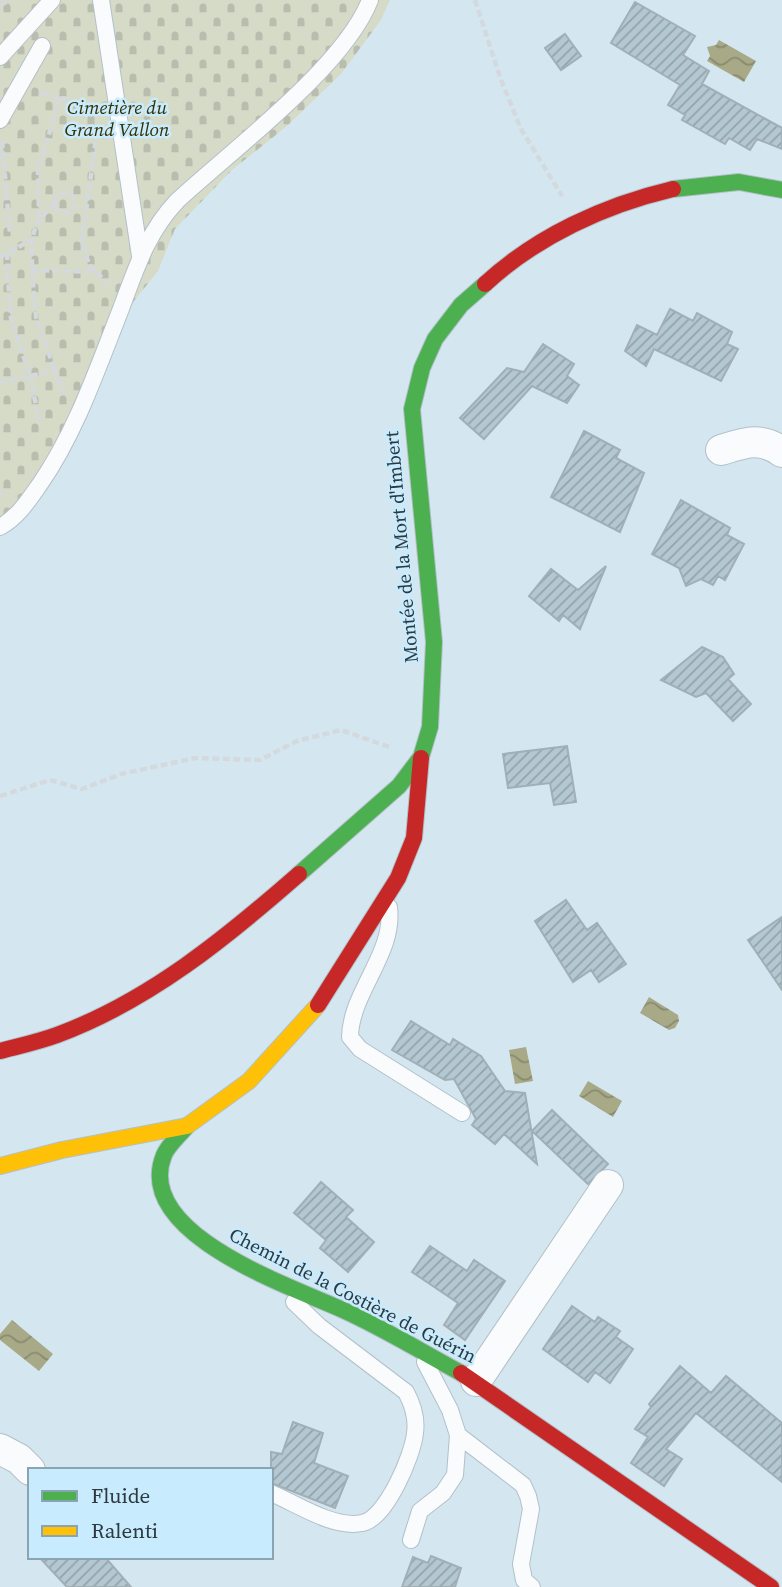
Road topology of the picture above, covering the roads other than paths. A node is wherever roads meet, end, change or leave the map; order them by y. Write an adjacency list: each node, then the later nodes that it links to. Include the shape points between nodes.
1 (52, 0): 5 (lane)
2 (100, 0): 8 (lane)
3 (370, 0): 8 (lane, via 338,51 170,208)
4 (42, 46): 6 (lane)
5 (0, 57)
6 (0, 120)
7 (782, 190): 12 (street, Montée de la Mort d'Imbert, via 740,180 684,185 576,222 508,267 454,315 435,340 414,394 412,432 433,628 433,695)
8 (140, 256): 11 (lane, via 74,421 40,484 23,508)
9 (721, 450): 10 (street, via 756,441)
10 (782, 452)
11 (0, 527)
12 (421, 758): 13 (street, via 414,838); 14 (street, Montée de la Mort d'Imbert, via 383,801 173,974 87,1025 60,1037)
13 (387, 896): 15 (lane, via 391,928 353,1019 351,1037 360,1049); 16 (street, via 297,1032 249,1081)
14 (0, 1051)
15 (462, 1113)
16 (187, 1126): 17 (street); 19 (street, Chemin de la Costière de Guérin, via 160,1164 166,1196 182,1223 236,1263)
17 (0, 1166)
18 (608, 1185): 21 (street)
19 (286, 1285): 20 (street, Chemin de la Costière de Guérin); 25 (lane, via 293,1300 319,1326 406,1392 415,1436 390,1499 365,1523 336,1521)
20 (418, 1349): 21 (street, Chemin de la Costière de Guérin); 22 (lane)
21 (477, 1381): 28 (street, Chemin de la Costière de Guérin)
22 (458, 1435): 26 (lane, via 455,1475 443,1493 420,1511); 27 (lane, via 523,1485 531,1509 521,1564 524,1580)
23 (0, 1449): 24 (street)
24 (28, 1468)
25 (273, 1494)
26 (411, 1540)
27 (532, 1587)
28 (771, 1587)

